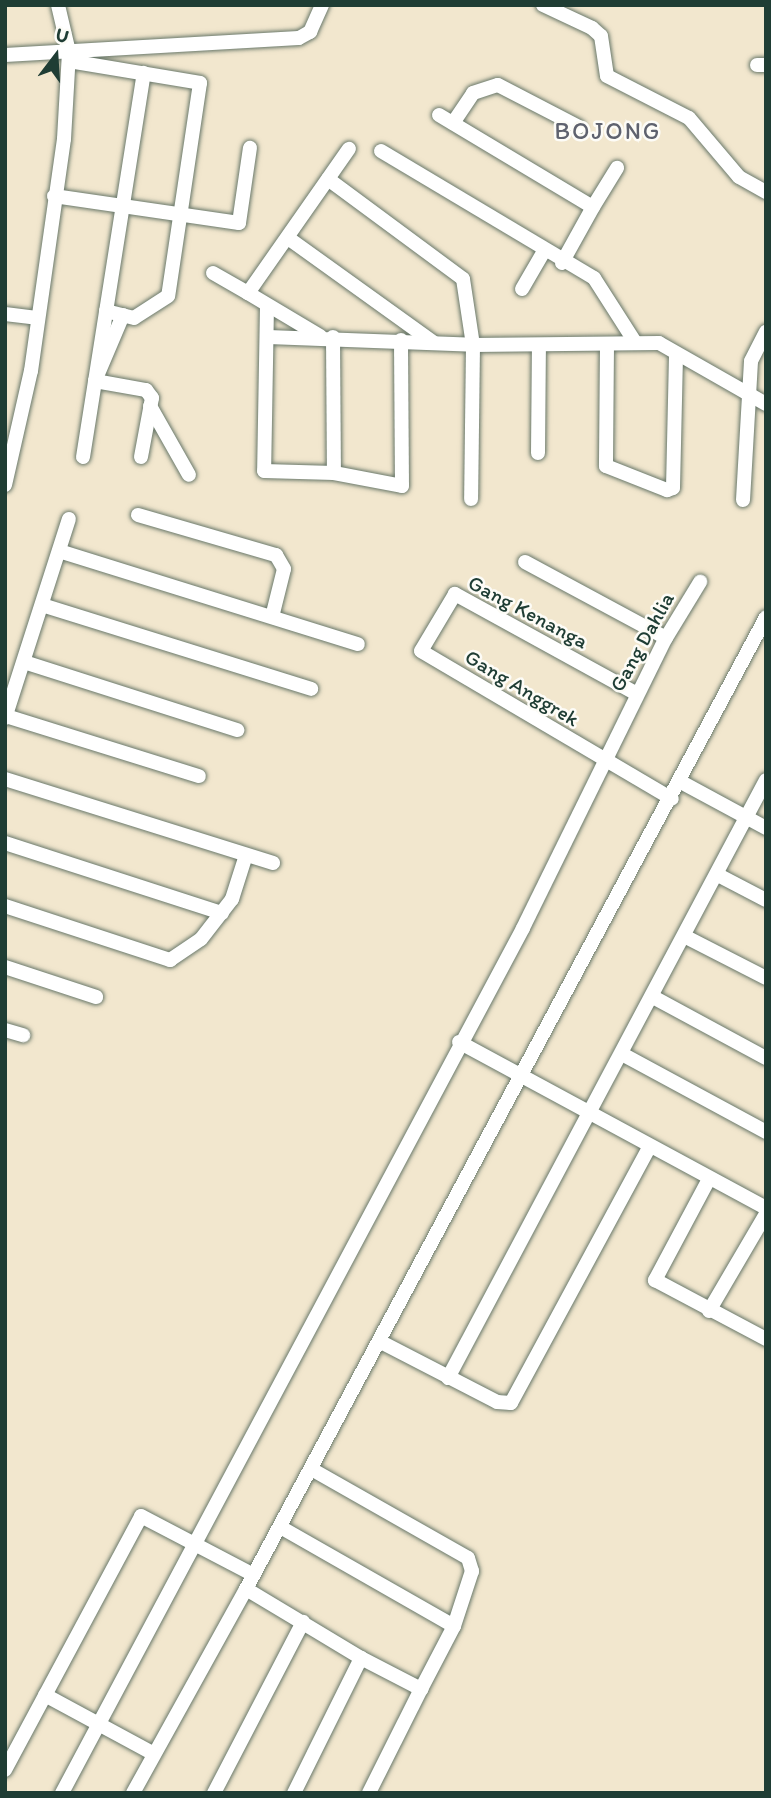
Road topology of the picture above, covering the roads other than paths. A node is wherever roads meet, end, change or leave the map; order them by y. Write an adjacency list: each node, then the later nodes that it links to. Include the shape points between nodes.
1 (58, 5): 5 (street)
2 (322, 5): 5 (street, via 310,32 299,38)
3 (543, 5): 15 (street, via 592,28 601,36 607,76 689,118 739,177)
4 (5, 55): 5 (street)
5 (69, 57): 6 (street); 16 (street)
6 (144, 73): 17 (street); 19 (street, via 200,83)
7 (439, 114): 8 (street)
8 (453, 123): 9 (street, via 473,93 498,85); 18 (street)
9 (579, 127)
10 (250, 148): 19 (street, via 239,223)
11 (349, 149): 14 (street)
12 (381, 151): 21 (street)
13 (617, 168): 18 (street)
14 (328, 179): 20 (street); 37 (street, via 463,279)
15 (766, 192)
16 (54, 196): 17 (street); 30 (street)
17 (123, 206): 19 (street); 27 (street)
18 (593, 207): 22 (street)
19 (180, 214): 29 (street, via 168,296 134,318)
20 (288, 238): 25 (street); 36 (street)
21 (544, 251): 22 (street); 24 (street)
22 (562, 263): 35 (street, via 594,278)
23 (213, 273): 25 (street)
24 (522, 289)
25 (248, 293): 26 (street)
26 (267, 306): 32 (street); 33 (street)
27 (106, 312): 29 (street); 41 (street)
28 (5, 314): 30 (street)
29 (123, 315): 41 (street)
30 (37, 318): 50 (street)
31 (766, 332): 42 (street, via 751,361)
32 (268, 337): 33 (street); 48 (street, via 264,471)
33 (327, 337): 34 (street); 48 (street)
34 (401, 340): 36 (street); 48 (street, via 401,486)
35 (635, 342): 39 (street); 40 (street, via 659,343)
36 (435, 343): 37 (street)
37 (473, 345): 38 (street); 51 (street)
38 (539, 346): 39 (street); 45 (street)
39 (607, 346): 40 (street, via 606,466 667,490 673,488)
40 (676, 355): 42 (street)
41 (95, 381): 44 (street, via 146,390); 46 (street)
42 (747, 394): 43 (street); 52 (street)
43 (766, 404)
44 (150, 406): 47 (street); 49 (street)
45 (538, 453)
46 (83, 457)
47 (141, 457)
48 (334, 473)
49 (189, 475)
50 (5, 485)
51 (471, 499)
52 (743, 500)
53 (138, 515): 59 (street, via 276,555 284,569)
54 (69, 519): 55 (street)
55 (59, 551): 58 (street); 59 (street)
56 (525, 562): 61 (street)
57 (701, 582): 61 (street, Gang Dahlia)
58 (42, 605): 64 (street); 65 (street)
59 (272, 617): 62 (street)
60 (766, 617): 73 (street)
61 (666, 638): 66 (street, Gang Dahlia)
62 (358, 644)
63 (423, 647): 66 (street, Gang Kenanga, via 455,594); 69 (street, Gang Anggrek, via 422,653)
64 (24, 662): 67 (street); 68 (street)
65 (311, 689)
66 (637, 694): 69 (street, Gang Dahlia)
67 (6, 717): 70 (street)
68 (237, 730)
69 (606, 762): 74 (street); 91 (street, Gang Dahlia)
70 (199, 776)
71 (5, 779): 78 (street)
72 (766, 780): 75 (street)
73 (681, 782): 74 (street); 75 (street)
74 (671, 799): 94 (street)
75 (747, 819): 76 (street); 80 (street)
76 (766, 828)
77 (5, 843): 83 (street)
78 (246, 855): 79 (street); 83 (street)
79 (273, 863)
80 (718, 875): 81 (street); 84 (street)
81 (766, 900)
82 (5, 906): 83 (street, via 170,960 201,939)
83 (222, 913)
84 (686, 937): 86 (street); 88 (street)
85 (5, 967): 87 (street)
86 (766, 978)
87 (96, 997)
88 (653, 997): 92 (street); 93 (street)
89 (6, 1031): 90 (street)
90 (23, 1035)
91 (459, 1042): 94 (street); 106 (street, Gang Dahlia)
92 (622, 1054): 95 (street); 96 (street)
93 (766, 1058)
94 (523, 1077): 95 (street); 102 (street)
95 (589, 1112): 97 (street); 103 (street)
96 (766, 1132)
97 (650, 1146): 98 (street); 103 (street, via 516,1397 498,1402)
98 (709, 1179): 99 (street); 100 (street, via 655,1280)
99 (766, 1211): 100 (street)
100 (709, 1311): 101 (street)
101 (766, 1339)
102 (379, 1341): 103 (street); 104 (street)
103 (448, 1378)
104 (313, 1470): 105 (street); 110 (street, via 468,1558 472,1571)
105 (282, 1528): 107 (street); 110 (street)
106 (194, 1543): 107 (street); 113 (street, via 141,1516); 114 (street, Gang Dahlia)
107 (254, 1575): 108 (street)
108 (246, 1589): 109 (street); 115 (street)
109 (303, 1622): 111 (street); 119 (street)
110 (454, 1626): 112 (street)
111 (361, 1658): 112 (street); 120 (street)
112 (421, 1689): 121 (street)
113 (46, 1695): 114 (street); 116 (street)
114 (98, 1724): 115 (street); 117 (street, Gang Dahlia)
115 (155, 1754): 118 (street)
116 (5, 1770)
117 (62, 1793)
118 (133, 1793)
119 (214, 1793)
120 (294, 1793)
121 (369, 1793)

